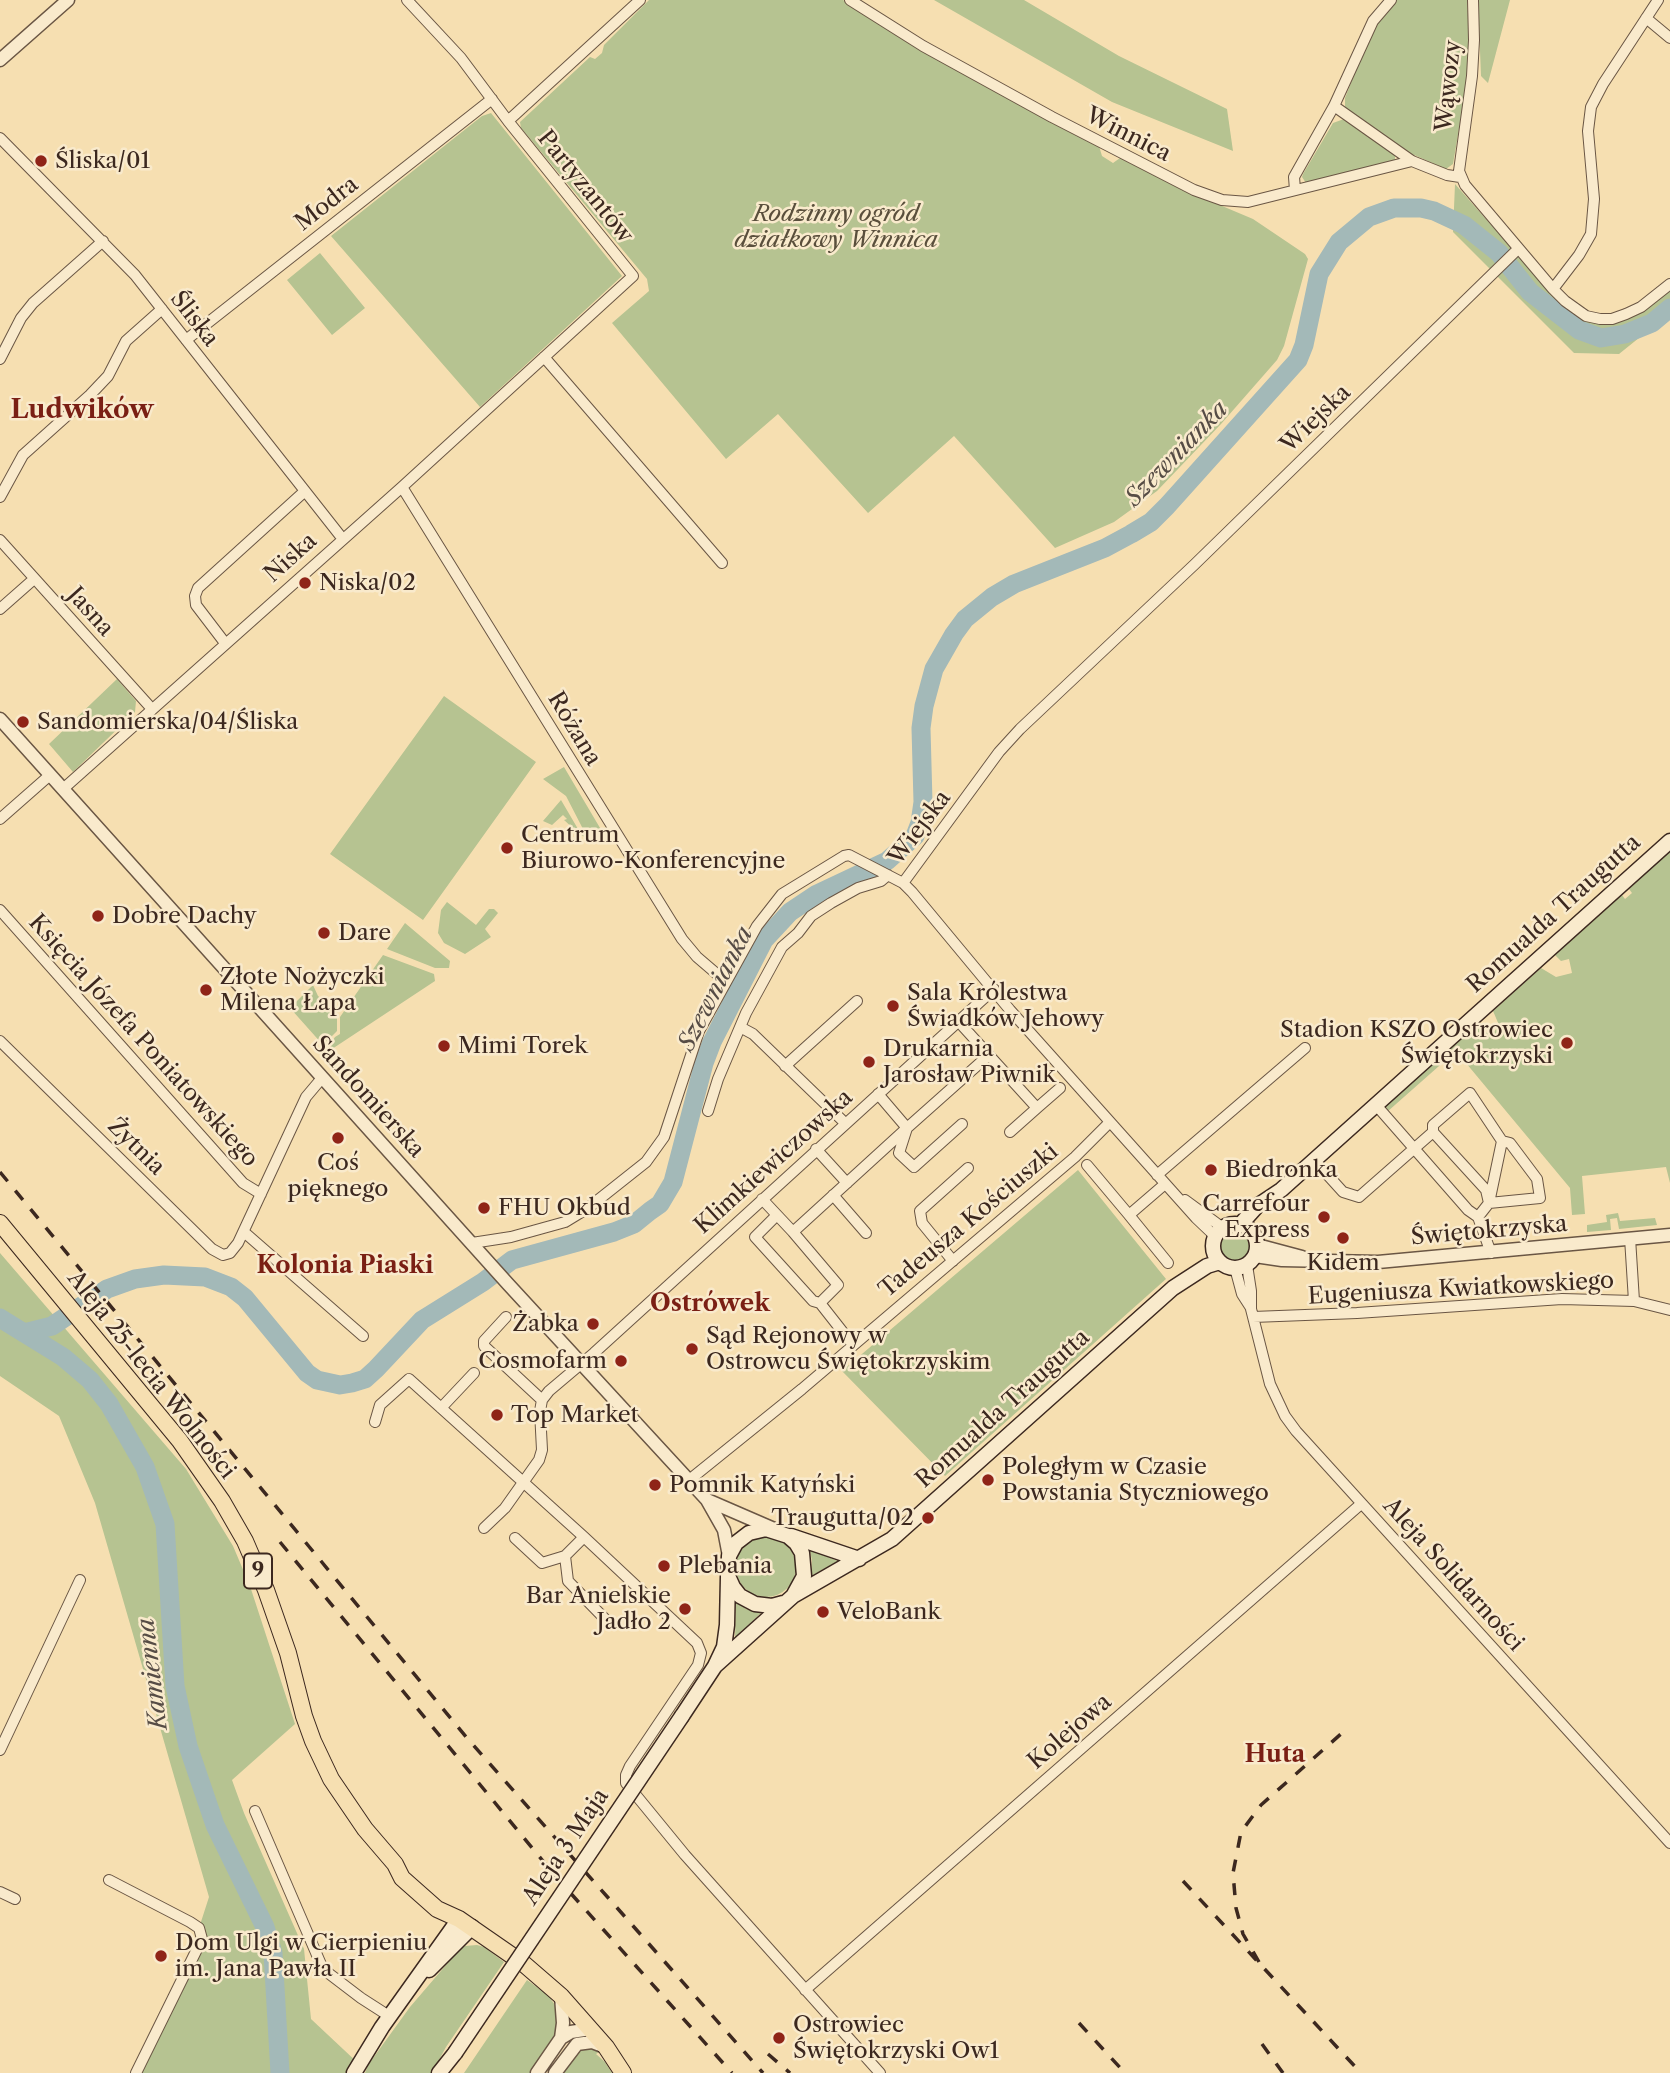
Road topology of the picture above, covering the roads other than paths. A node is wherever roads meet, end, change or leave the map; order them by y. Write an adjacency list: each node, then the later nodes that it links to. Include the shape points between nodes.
1 (68, 0): 10 (street)
2 (407, 0): 11 (street, Partyzantów)
3 (640, 0): 13 (street, Partyzantów)
4 (850, 0): 17 (street, Winnica, via 923,46 1194,190 1222,200 1248,202)
5 (1391, 0): 12 (street, via 1373,21)
6 (1473, 0): 16 (street, Wąwozy, via 1472,76)
7 (1658, 0): 8 (street)
8 (1646, 18): 9 (street); 22 (street, via 1591,107 1591,234)
9 (1670, 38)
10 (0, 61)
11 (492, 99): 13 (street, Partyzantów); 24 (street, Modra)
12 (1335, 106): 15 (street); 17 (street, via 1294,177)
13 (508, 121): 20 (street, Partyzantów)
14 (0, 138): 18 (street, Śliska)
15 (1412, 161): 16 (street); 17 (street, Winnica)
16 (1460, 177): 19 (street)
17 (1295, 190)
18 (103, 241): 23 (street, Śliska); 26 (street, via 33,303)
19 (1518, 249): 22 (street); 43 (street, Wiejska, via 1020,729)
20 (633, 276): 25 (street, Niska)
21 (1670, 284): 22 (street, via 1641,307 1612,319 1586,316)
22 (1553, 289)
23 (162, 309): 24 (street, Śliska); 29 (street, via 126,341 107,376 90,395 23,455)
24 (186, 340): 28 (street, Śliska)
25 (544, 357): 27 (street, Niska); 32 (street)
26 (0, 359)
27 (402, 487): 30 (street, Niska); 45 (street, Różana, via 682,939)
28 (305, 491): 30 (street, Śliska); 35 (street, via 198,588 196,605)
29 (0, 497)
30 (342, 538): 35 (street, Niska)
31 (0, 540): 33 (street, Jasna)
32 (722, 563)
33 (34, 579): 34 (street); 36 (street, Jasna)
34 (0, 609)
35 (225, 643): 36 (street, Niska)
36 (152, 709): 39 (street, Niska)
37 (0, 719): 38 (street, Sandomierska)
38 (50, 775): 39 (street, Sandomierska); 40 (street)
39 (63, 789): 54 (street, Sandomierska)
40 (0, 819)
41 (1670, 841): 57 (main road, Romualda Traugutta)
42 (888, 875): 43 (street, Wiejska); 45 (street, Wiejska, via 844,856 782,894); 49 (street, Wiejska, via 811,916 782,947)
43 (903, 883): 46 (street)
44 (0, 911): 75 (street, Księcia Józefa Poniatowskiego, via 243,1183)
45 (725, 981): 89 (street, Wiejska, via 699,1031 664,1137 646,1162 565,1222)
46 (994, 989): 48 (street, Klimkiewiczowska); 60 (street)
47 (857, 1001): 53 (street)
48 (958, 1021): 52 (street); 56 (street, Klimkiewiczowska)
49 (740, 1027): 53 (street); 59 (street, Wiejska)
50 (0, 1041): 84 (street, Żytnia, via 212,1250 230,1253)
51 (1305, 1048): 72 (street)
52 (989, 1055): 58 (street); 63 (street)
53 (785, 1066): 61 (street)
54 (322, 1078): 75 (street, Księcia Józefa Poniatowskiego, via 306,1097); 89 (street, Sandomierska)
55 (1059, 1088): 58 (street)
56 (878, 1094): 61 (street, Klimkiewiczowska); 63 (street)
57 (1376, 1105): 67 (street); 69 (main road, Romualda Traugutta)
58 (1037, 1108): 64 (street)
59 (708, 1111)
60 (1110, 1122): 72 (street); 93 (street, Tadeusza Kościuszki)
61 (845, 1124): 68 (street, Klimkiewiczowska)
62 (962, 1124): 63 (street, via 914,1167 899,1153)
63 (907, 1128): 73 (street)
64 (1010, 1132)
65 (1433, 1132): 66 (street, via 1433,1125 1470,1093); 67 (street); 78 (street, via 1486,1190)
66 (1502, 1141): 78 (street); 78 (street, via 1510,1143 1537,1179 1540,1198)
67 (1415, 1147): 69 (street, via 1359,1197 1343,1192); 81 (street)
68 (816, 1149): 73 (street); 77 (street, Klimkiewiczowska)
69 (1314, 1160): 83 (main road, Romualda Traugutta)
70 (1087, 1165): 80 (street)
71 (968, 1168): 93 (street, via 920,1211 922,1223)
72 (1157, 1175): 74 (street)
73 (847, 1183): 76 (street)
74 (1165, 1184): 80 (street); 90 (street)
75 (261, 1194): 84 (street, Księcia Józefa Poniatowskiego)
76 (833, 1195): 85 (street); 86 (street)
77 (762, 1199): 79 (street); 102 (street, Klimkiewiczowska)
78 (1489, 1203): 81 (street)
79 (777, 1215): 85 (street); 96 (street, via 755,1237 813,1301)
80 (1129, 1215): 94 (street)
81 (1478, 1217): 91 (street)
82 (0, 1223): 129 (main road, Aleja 25-lecia Wolności / 9, via 180,1441 222,1501 261,1578 304,1716 331,1779 402,1878 438,1909)
83 (1245, 1228): 90 (main road, Romualda Traugutta, via 1233,1225); 92 (main road)
84 (244, 1232): 100 (street)
85 (793, 1232): 96 (street, via 838,1285)
86 (866, 1233)
87 (1670, 1235): 88 (street, Świętokrzyska)
88 (1630, 1238): 91 (street, Świętokrzyska); 95 (street)
89 (472, 1243): 102 (street, Sandomierska)
90 (1218, 1244): 92 (main road); 117 (main road, Romualda Traugutta, via 1207,1266 1173,1288 901,1531)
91 (1491, 1253): 92 (street, Świętokrzyska, via 1354,1263)
92 (1249, 1258): 98 (street, Aleja Solidarności, via 1242,1294)
93 (953, 1261): 101 (street, Tadeusza Kościuszki)
94 (1168, 1263)
95 (1634, 1301): 97 (street, Eugeniusza Kwiatkowskiego); 98 (street, Eugeniusza Kwiatkowskiego, via 1562,1299 1357,1313)
96 (820, 1303): 101 (street)
97 (1670, 1310)
98 (1252, 1313): 110 (street, Aleja Solidarności, via 1270,1384 1285,1416)
99 (506, 1317): 104 (street, via 484,1346)
100 (363, 1336)
101 (853, 1345): 107 (street, Tadeusza Kościuszki)
102 (580, 1363): 104 (street, Klimkiewiczowska); 107 (street, Sandomierska)
103 (474, 1373): 105 (street)
104 (542, 1400): 108 (street, via 542,1450)
105 (441, 1408): 106 (street, via 409,1379 380,1405); 108 (street)
106 (375, 1422)
107 (688, 1481): 109 (street, Sandomierska)
108 (524, 1482): 111 (street); 113 (street)
109 (707, 1500): 112 (street, Sandomierska); 116 (street, Sandomierska, via 724,1530)
110 (1361, 1504): 125 (street, Aleja Solidarności); 130 (street, Kolejowa)
111 (484, 1528)
112 (780, 1532): 116 (main road, via 760,1530 744,1536); 117 (main road); 120 (main road, via 796,1543 804,1559 804,1576)
113 (584, 1537): 115 (street); 130 (street, via 701,1650 695,1671 630,1766 626,1783)
114 (515, 1538): 115 (street, via 542,1563)
115 (565, 1556): 121 (street, via 568,1581)
116 (729, 1556): 118 (main road)
117 (859, 1559): 120 (main road, Romualda Traugutta)
118 (729, 1576): 120 (main road, via 736,1591 749,1602 765,1606); 122 (main road, Aleja 3 Maja, via 726,1638)
119 (80, 1580): 123 (street)
120 (788, 1599): 122 (main road, Aleja 3 Maja)
121 (607, 1621)
122 (715, 1666): 136 (main road, Aleja 3 Maja, bridge)
123 (0, 1750)
124 (255, 1811): 132 (street, via 323,1969)
125 (1670, 1843)
126 (109, 1880): 138 (street, via 190,1922 199,1928 202,1939)
127 (0, 1892): 128 (street)
128 (15, 1899)
129 (466, 1923): 131 (main road, 9); 132 (main road, via 439,1944)
130 (805, 1990): 144 (street)
131 (561, 1996): 133 (main road, 9); 134 (street)
132 (389, 2016): 137 (main road)
133 (590, 2029): 134 (street); 135 (main road, 9)
134 (561, 2038): 141 (street)
135 (606, 2047): 142 (street, via 592,2042 577,2044); 143 (main road, 9)
136 (455, 2053): 139 (main road, Aleja 3 Maja); 140 (main road, Aleja 3 Maja)
137 (357, 2070)
138 (136, 2073)
139 (439, 2073)
140 (445, 2073)
141 (537, 2073)
142 (555, 2073)
143 (623, 2073)
144 (880, 2073)

